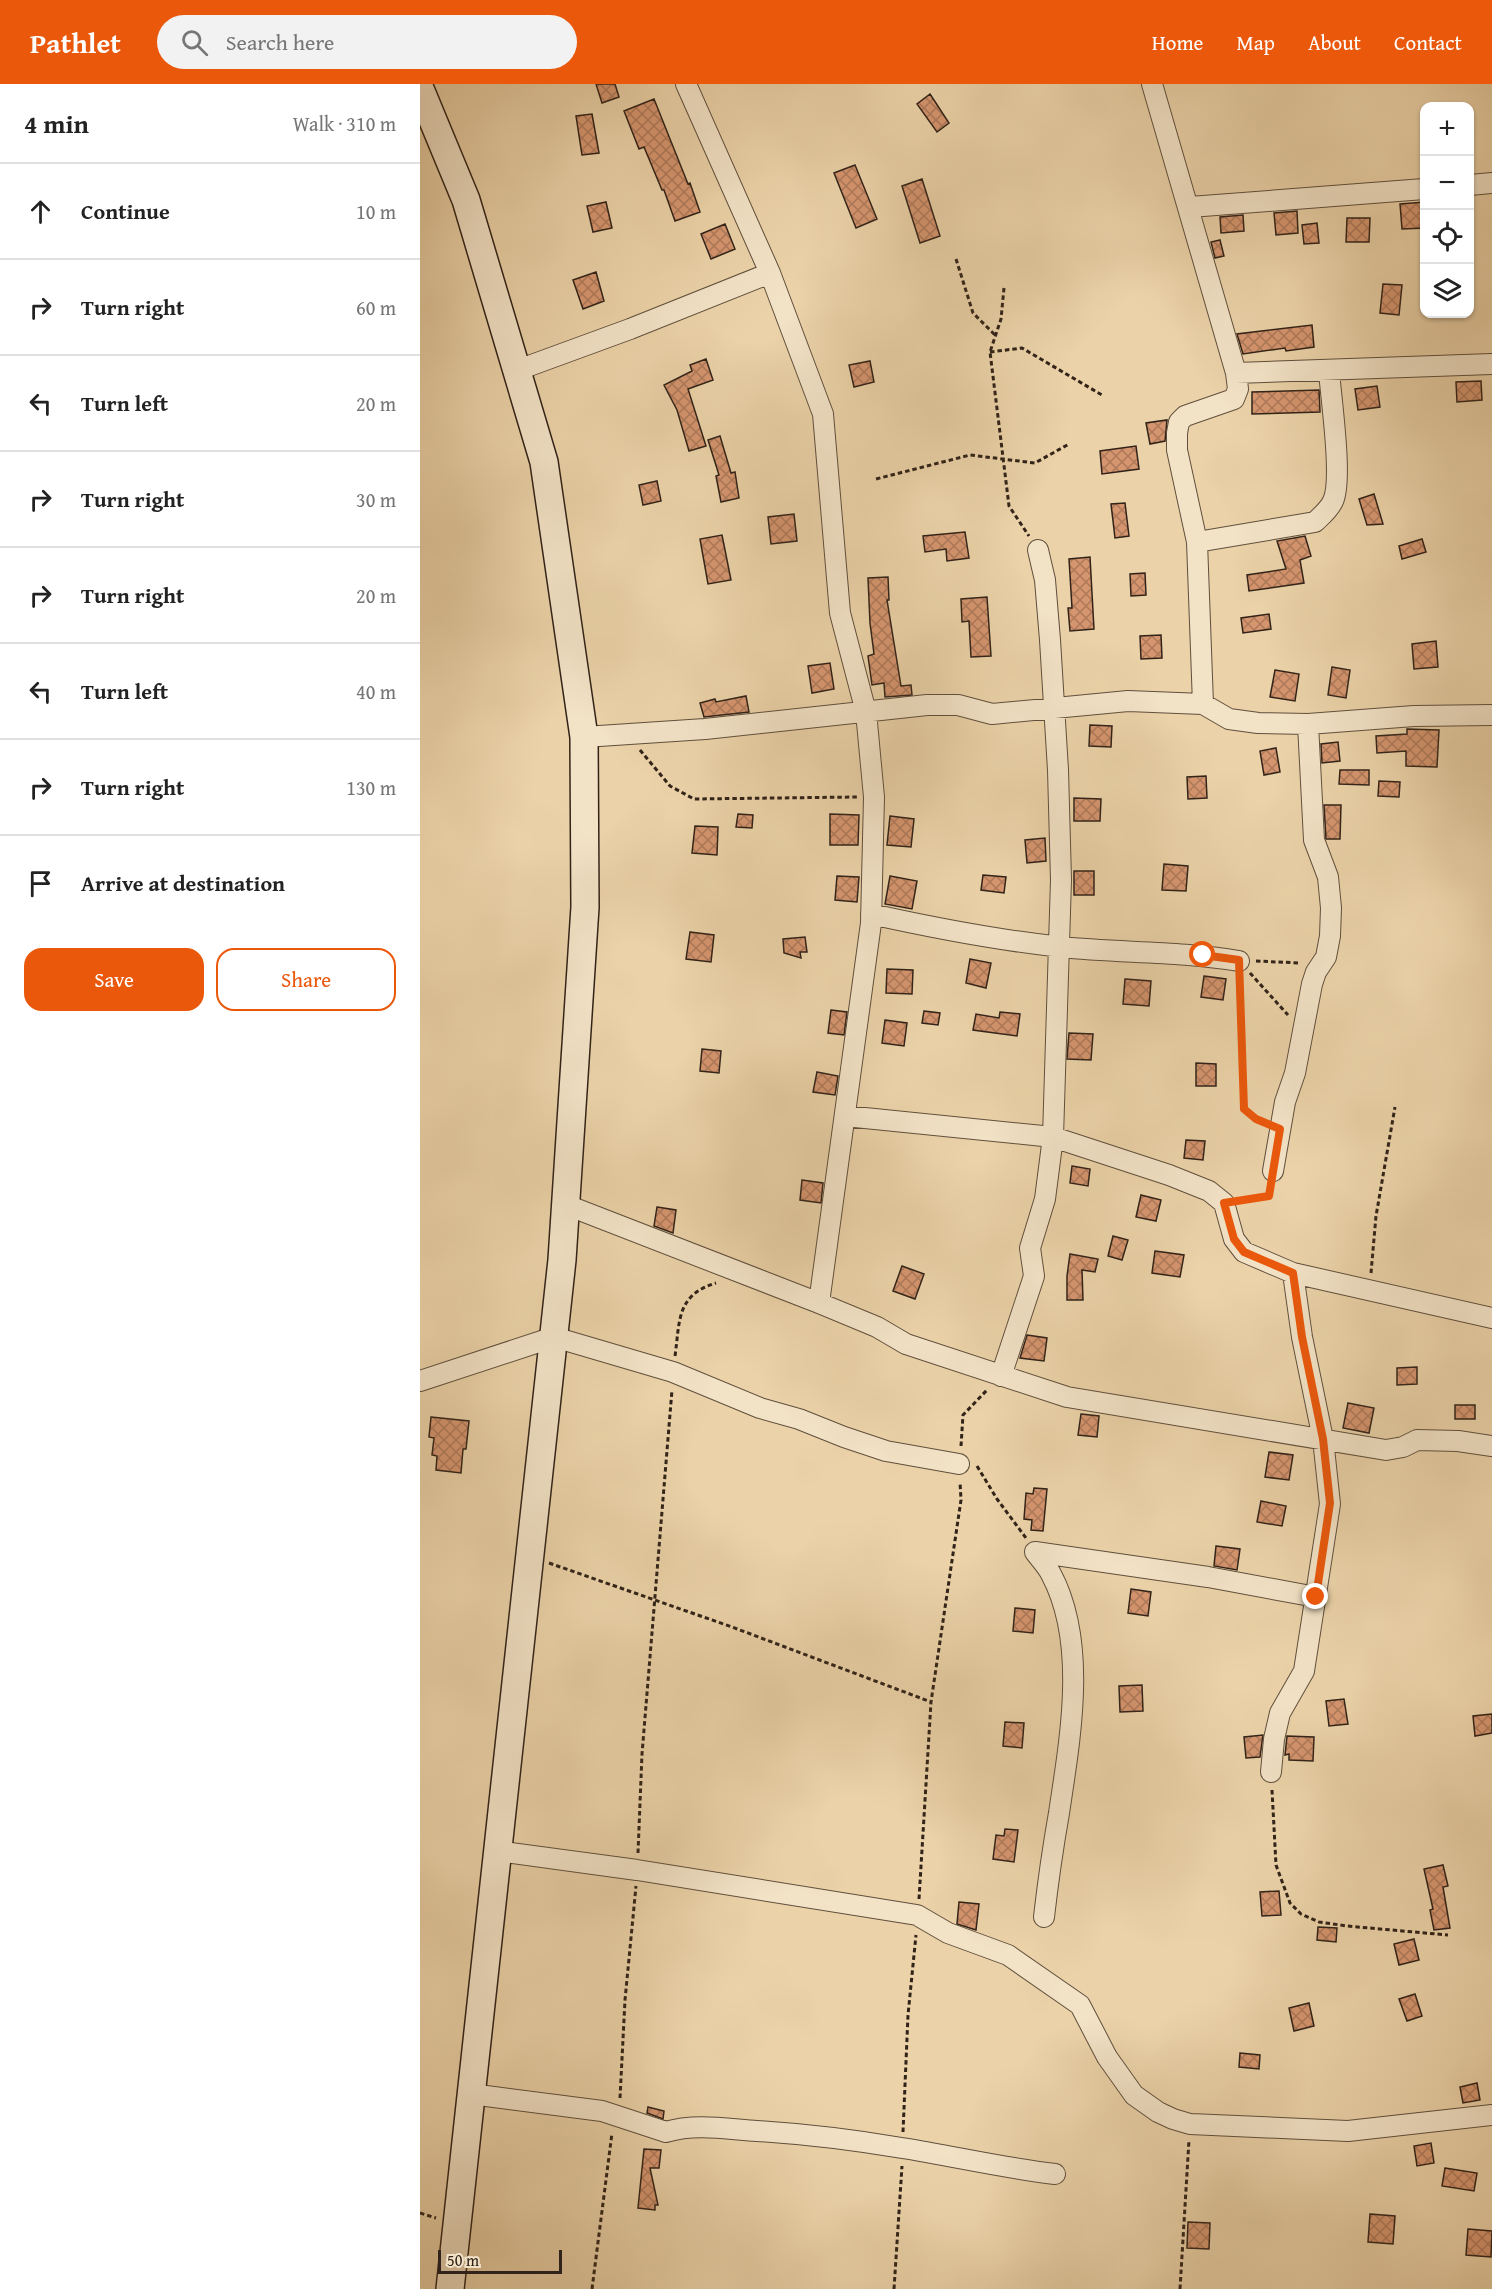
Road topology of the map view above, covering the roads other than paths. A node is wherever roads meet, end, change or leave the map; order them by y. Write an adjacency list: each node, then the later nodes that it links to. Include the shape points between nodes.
1 (686, 84): 8 (street)
2 (1152, 84): 7 (street)
3 (420, 89): 10 (main road, via 466,200)
4 (1492, 183): 5 (street)
5 (1474, 185)
6 (1420, 189): 7 (street)
7 (1190, 207): 12 (street)
8 (770, 273): 10 (street); 17 (street, via 823,414 840,613)
9 (1492, 364): 11 (street)
10 (518, 370): 20 (main road, via 544,462)
11 (1329, 371): 12 (street); 13 (street, via 1338,480 1333,501 1325,512 1315,522)
12 (1236, 373): 13 (street, via 1238,389 1234,399 1185,416 1179,422 1177,450)
13 (1197, 542): 15 (street)
14 (1038, 550): 16 (street, via 1047,603)
15 (1203, 704): 16 (street, via 1128,701); 19 (street, via 1229,719)
16 (1053, 709): 17 (street, via 992,714 958,705 927,705); 22 (street, via 1061,880)
17 (866, 712): 20 (street); 21 (street, via 874,796)
18 (1492, 715): 19 (street)
19 (1308, 724): 26 (street, via 1314,840 1328,877 1330,936 1326,957 1312,984)
20 (584, 737): 27 (main road, via 585,907)
21 (871, 914): 22 (street, via 948,931); 24 (street)
22 (1059, 947): 23 (street); 25 (street)
23 (1239, 960)
24 (845, 1116): 25 (street); 29 (street)
25 (1053, 1137): 28 (street, via 1209,1191 1224,1203 1234,1239 1244,1252); 32 (street, via 1046,1198 1030,1248 1034,1276)
26 (1274, 1171)
27 (564, 1204): 29 (street); 31 (main road)
28 (1293, 1273): 30 (street); 34 (street)
29 (819, 1303): 32 (street, via 877,1327 906,1344)
30 (1492, 1318)
31 (555, 1337): 33 (street); 36 (street, via 673,1372 738,1400 886,1451); 39 (main road)
32 (1000, 1376): 34 (street, via 1067,1396)
33 (420, 1381)
34 (1323, 1439): 35 (street, via 1386,1450 1418,1440); 37 (street, via 1330,1503)
35 (1492, 1446)
36 (967, 1457)
37 (1316, 1597): 38 (street, via 1304,1671 1280,1713); 40 (street, via 1035,1552 1051,1574 1061,1598 1070,1633 1072,1668 1071,1735)
38 (1271, 1772)
39 (496, 1851): 41 (main road); 42 (street, via 917,1915 948,1933 1008,1955 1069,1996 1080,2005 1107,2057 1134,2094 1158,2112 1190,2124 1348,2131)
40 (1044, 1917)
41 (471, 2094): 43 (street, via 602,2111 666,2132 714,2128 797,2134); 44 (main road)
42 (1492, 2115)
43 (1055, 2174)
44 (450, 2289)

